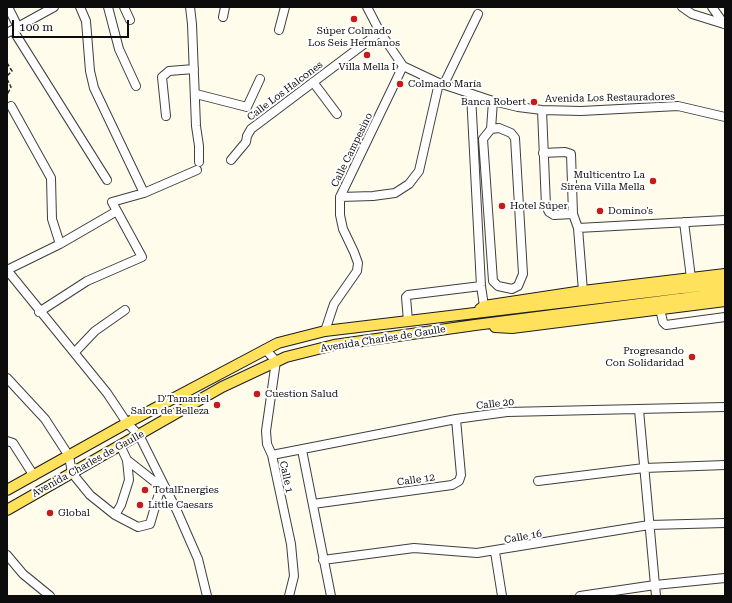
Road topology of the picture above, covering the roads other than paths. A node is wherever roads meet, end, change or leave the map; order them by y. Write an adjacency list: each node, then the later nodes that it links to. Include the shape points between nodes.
1 (8, 7): 16 (street)
2 (54, 7): 16 (street)
3 (80, 7): 37 (street, via 86,25 94,88)
4 (108, 7): 24 (street, via 119,49)
5 (124, 7): 14 (street)
6 (190, 7): 20 (street)
7 (225, 7): 13 (street)
8 (285, 7): 17 (street)
9 (682, 7): 15 (street, via 692,14)
10 (712, 7): 15 (street)
11 (369, 8): 18 (street)
12 (478, 14): 23 (street)
13 (224, 17)
14 (130, 20)
15 (724, 24)
16 (12, 30): 36 (street)
17 (279, 30)
18 (380, 32): 19 (street); 22 (street, Calle Los Halcones)
19 (403, 66): 23 (street, Avenida Los Restauradores); 38 (street, Calle Campesino)
20 (194, 69): 25 (street); 31 (street, via 169,71 162,77)
21 (260, 79): 25 (street, via 247,107)
22 (313, 82): 30 (street); 35 (street, Calle Los Halcones, via 251,129 246,142)
23 (442, 84): 26 (street, Avenida Los Restauradores); 38 (street, via 419,171 409,184 395,193)
24 (136, 86)
25 (196, 94): 37 (street, via 198,166)
26 (471, 94): 27 (street, Avenida Los Restauradores); 49 (street)
27 (493, 101): 29 (street, Avenida Los Restauradores); 33 (street)
28 (11, 106): 44 (street, via 51,178 52,219)
29 (542, 110): 32 (street, Avenida Los Restauradores, via 581,111 678,106); 34 (street)
30 (338, 114)
31 (166, 116)
32 (725, 117)
33 (492, 129): 50 (street, via 483,139 492,281 498,286); 50 (street, via 505,129 515,138 523,274 518,286)
34 (543, 153): 40 (street, via 546,206 554,215); 40 (street, via 571,154)
35 (231, 160)
36 (107, 180)
37 (144, 193): 39 (street, via 112,202)
38 (340, 197): 62 (street, Calle Campesino, via 341,222 358,263 357,271 334,304)
39 (117, 211): 44 (street); 58 (street, via 142,257 87,281)
40 (573, 214): 43 (street)
41 (725, 220): 42 (street)
42 (684, 222): 43 (street); 47 (street)
43 (578, 228): 51 (street)
44 (60, 244): 45 (street)
45 (7, 270): 58 (street)
46 (725, 274): 47 (main road)
47 (691, 278): 51 (main road)
48 (725, 284): 60 (main road, Avenida Charles de Gaulle)
49 (481, 286): 55 (street); 61 (street, via 408,295)
50 (512, 289): 54 (street)
51 (583, 291): 54 (main road)
52 (725, 293): 60 (main road, Avenida Charles de Gaulle)
53 (725, 301): 56 (main road)
54 (514, 302): 55 (main road)
55 (484, 306): 60 (main road)
56 (660, 309): 59 (street, via 666,325); 60 (main road, via 512,328)
57 (126, 310): 64 (street, via 96,331)
58 (39, 312): 64 (street)
59 (725, 317)
60 (474, 320): 61 (main road, Avenida Charles de Gaulle); 65 (main road, Avenida Charles de Gaulle, via 334,345)
61 (408, 321): 62 (main road, Avenida Charles de Gaulle)
62 (325, 331): 63 (main road, Avenida Charles de Gaulle, via 278,343)
63 (265, 349): 65 (street); 70 (main road, Avenida Charles de Gaulle)
64 (74, 352): 70 (street, via 107,393)
65 (276, 361): 71 (main road, Avenida Charles de Gaulle, via 222,387); 75 (street, Calle 1, via 266,431 267,444)
66 (7, 378): 76 (street, via 45,419)
67 (725, 407): 68 (street, Calle 20)
68 (639, 410): 69 (street, Calle 20, via 507,412); 79 (street)
69 (456, 419): 74 (street, Calle 20); 84 (street, Calle 12, via 461,475 459,481 452,485)
70 (126, 423): 71 (street); 76 (main road, Avenida Charles de Gaulle)
71 (139, 436): 73 (main road, Avenida Charles de Gaulle); 95 (street, via 174,504 198,559)
72 (7, 441): 81 (street, via 13,443)
73 (120, 446): 77 (street); 80 (main road, Avenida Charles de Gaulle)
74 (302, 450): 75 (street, Calle 20); 84 (street)
75 (272, 455): 96 (street, Calle 1, via 291,544 294,576)
76 (69, 456): 80 (street); 81 (main road, Avenida Charles de Gaulle)
77 (127, 460): 86 (street, via 128,480 121,505); 86 (street, via 155,482 160,490 150,524 138,527)
78 (725, 465): 79 (street)
79 (644, 468): 82 (street); 88 (street)
80 (72, 473): 85 (main road, Avenida Charles de Gaulle); 86 (street, via 90,495)
81 (34, 476): 83 (main road, Avenida Charles de Gaulle)
82 (538, 481)
83 (7, 490)
84 (313, 504): 91 (street)
85 (7, 510)
86 (115, 515)
87 (725, 523): 88 (street, Calle 16)
88 (649, 525): 89 (street, Calle 16); 93 (street)
89 (495, 552): 91 (street, Calle 16, via 414,548); 98 (street)
90 (7, 555): 94 (street, via 23,574)
91 (323, 560): 97 (street)
92 (725, 578): 93 (street)
93 (655, 585): 99 (street); 100 (street)
94 (50, 596)
95 (207, 596)
96 (289, 596)
97 (331, 596)
98 (502, 596)
99 (580, 596)
100 (656, 596)

